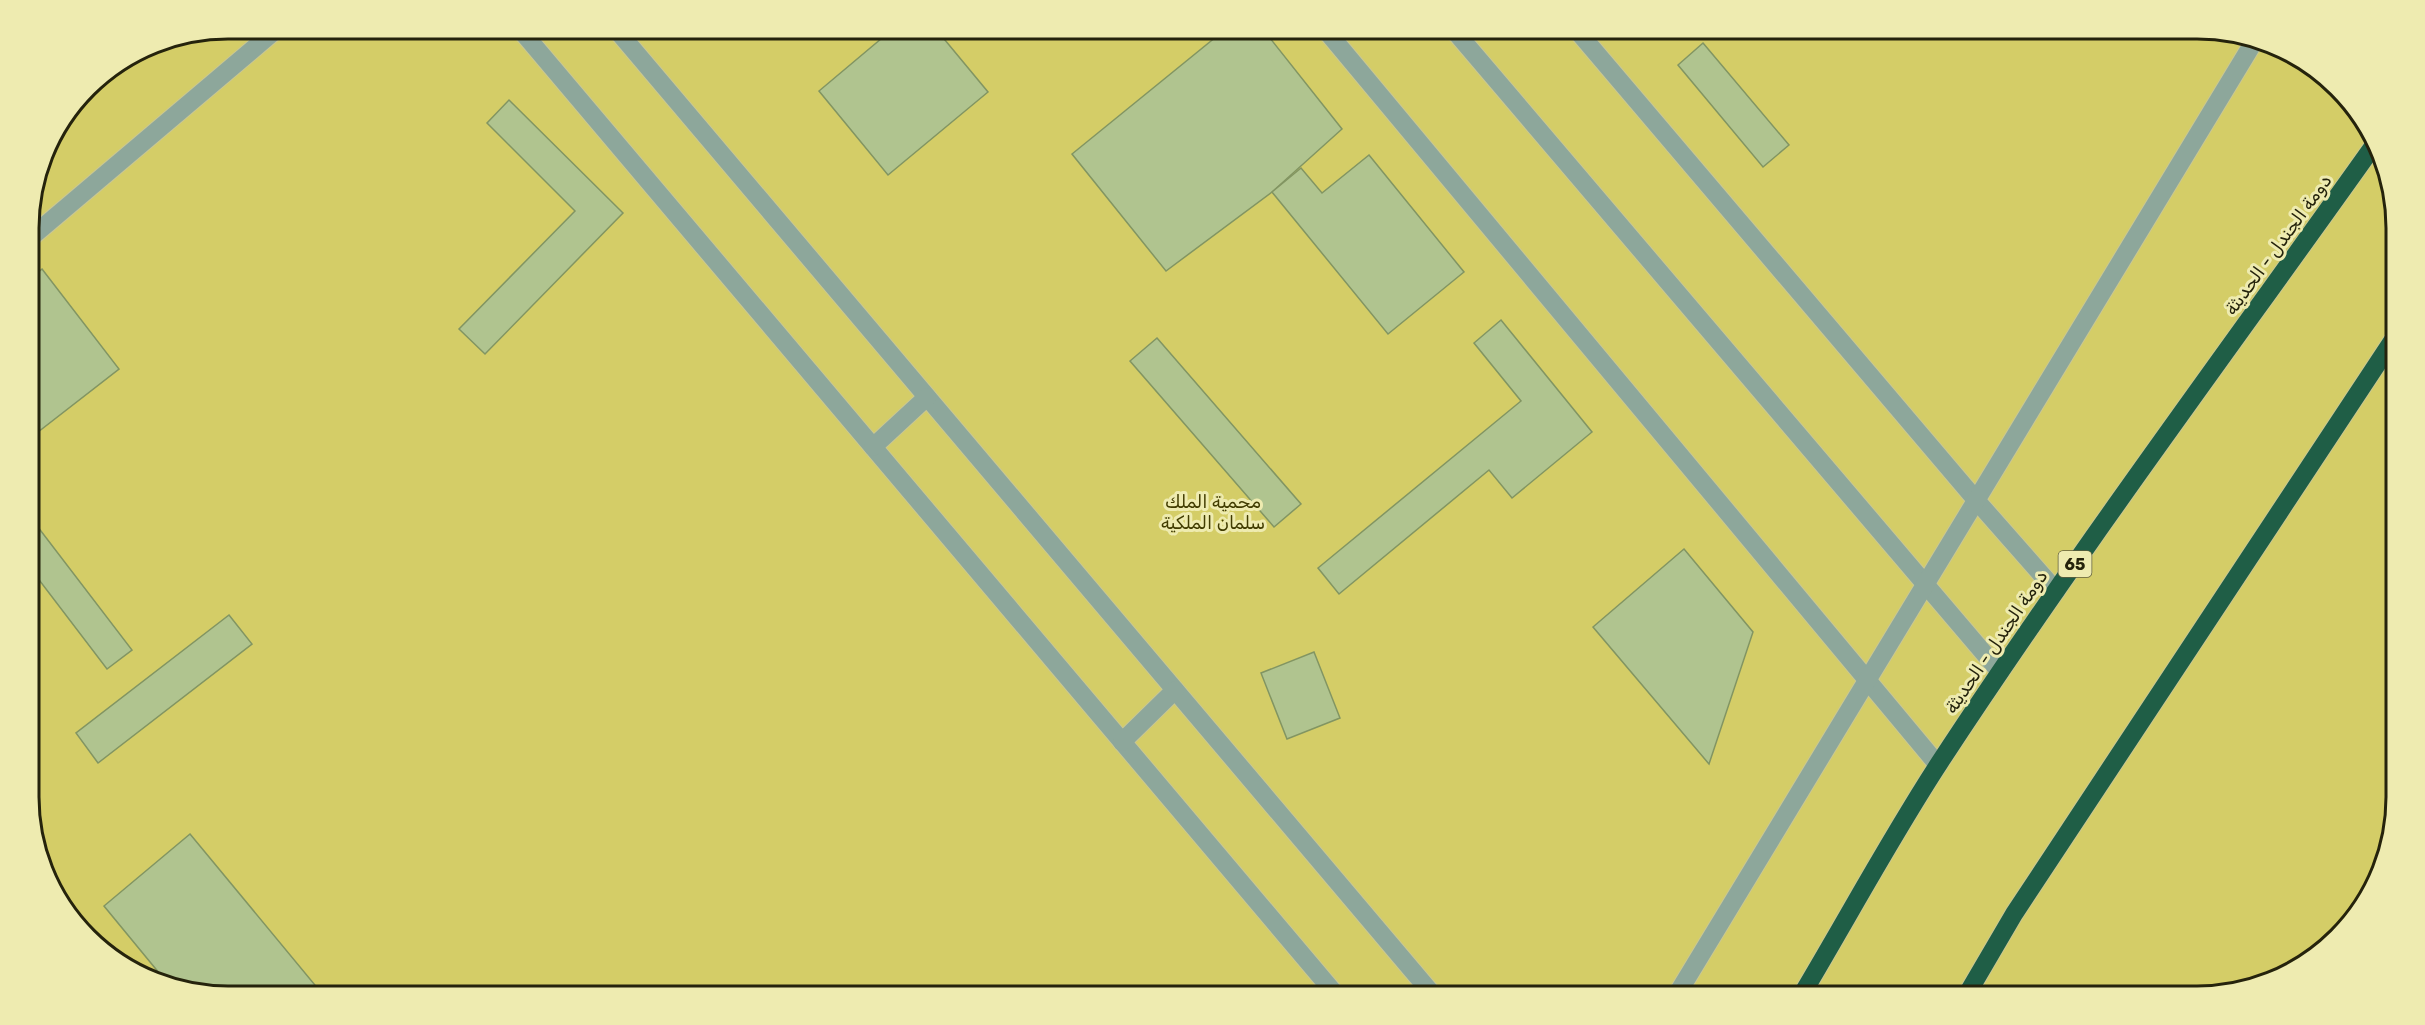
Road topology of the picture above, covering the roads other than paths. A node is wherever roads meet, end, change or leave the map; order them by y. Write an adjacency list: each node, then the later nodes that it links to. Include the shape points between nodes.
1 (265, 39): 9 (street)
2 (528, 39): 12 (street)
3 (624, 39): 11 (street)
4 (1333, 39): 17 (street)
5 (1461, 39): 14 (street)
6 (1584, 39): 13 (street)
7 (2251, 47): 13 (street)
8 (2370, 151): 15 (highway, دومة الجندل - الحديثة / 65)
9 (39, 230)
10 (2386, 351): 25 (highway, via 2014,914)
11 (927, 397): 12 (street); 18 (street)
12 (873, 447): 19 (street)
13 (1976, 500): 14 (street); 15 (street)
14 (1926, 584): 16 (street); 17 (street)
15 (2056, 591): 16 (highway, دومة الجندل - الحديثة / 65)
16 (2000, 672): 20 (highway, دومة الجندل - الحديثة / 65)
17 (1868, 679): 20 (street); 23 (street)
18 (1175, 690): 19 (street); 22 (street)
19 (1122, 742): 21 (street)
20 (1938, 765): 24 (highway, دومة الجندل - الحديثة / 65)
21 (1329, 986)
22 (1426, 986)
23 (1682, 986)
24 (1808, 986)
25 (1972, 986)

